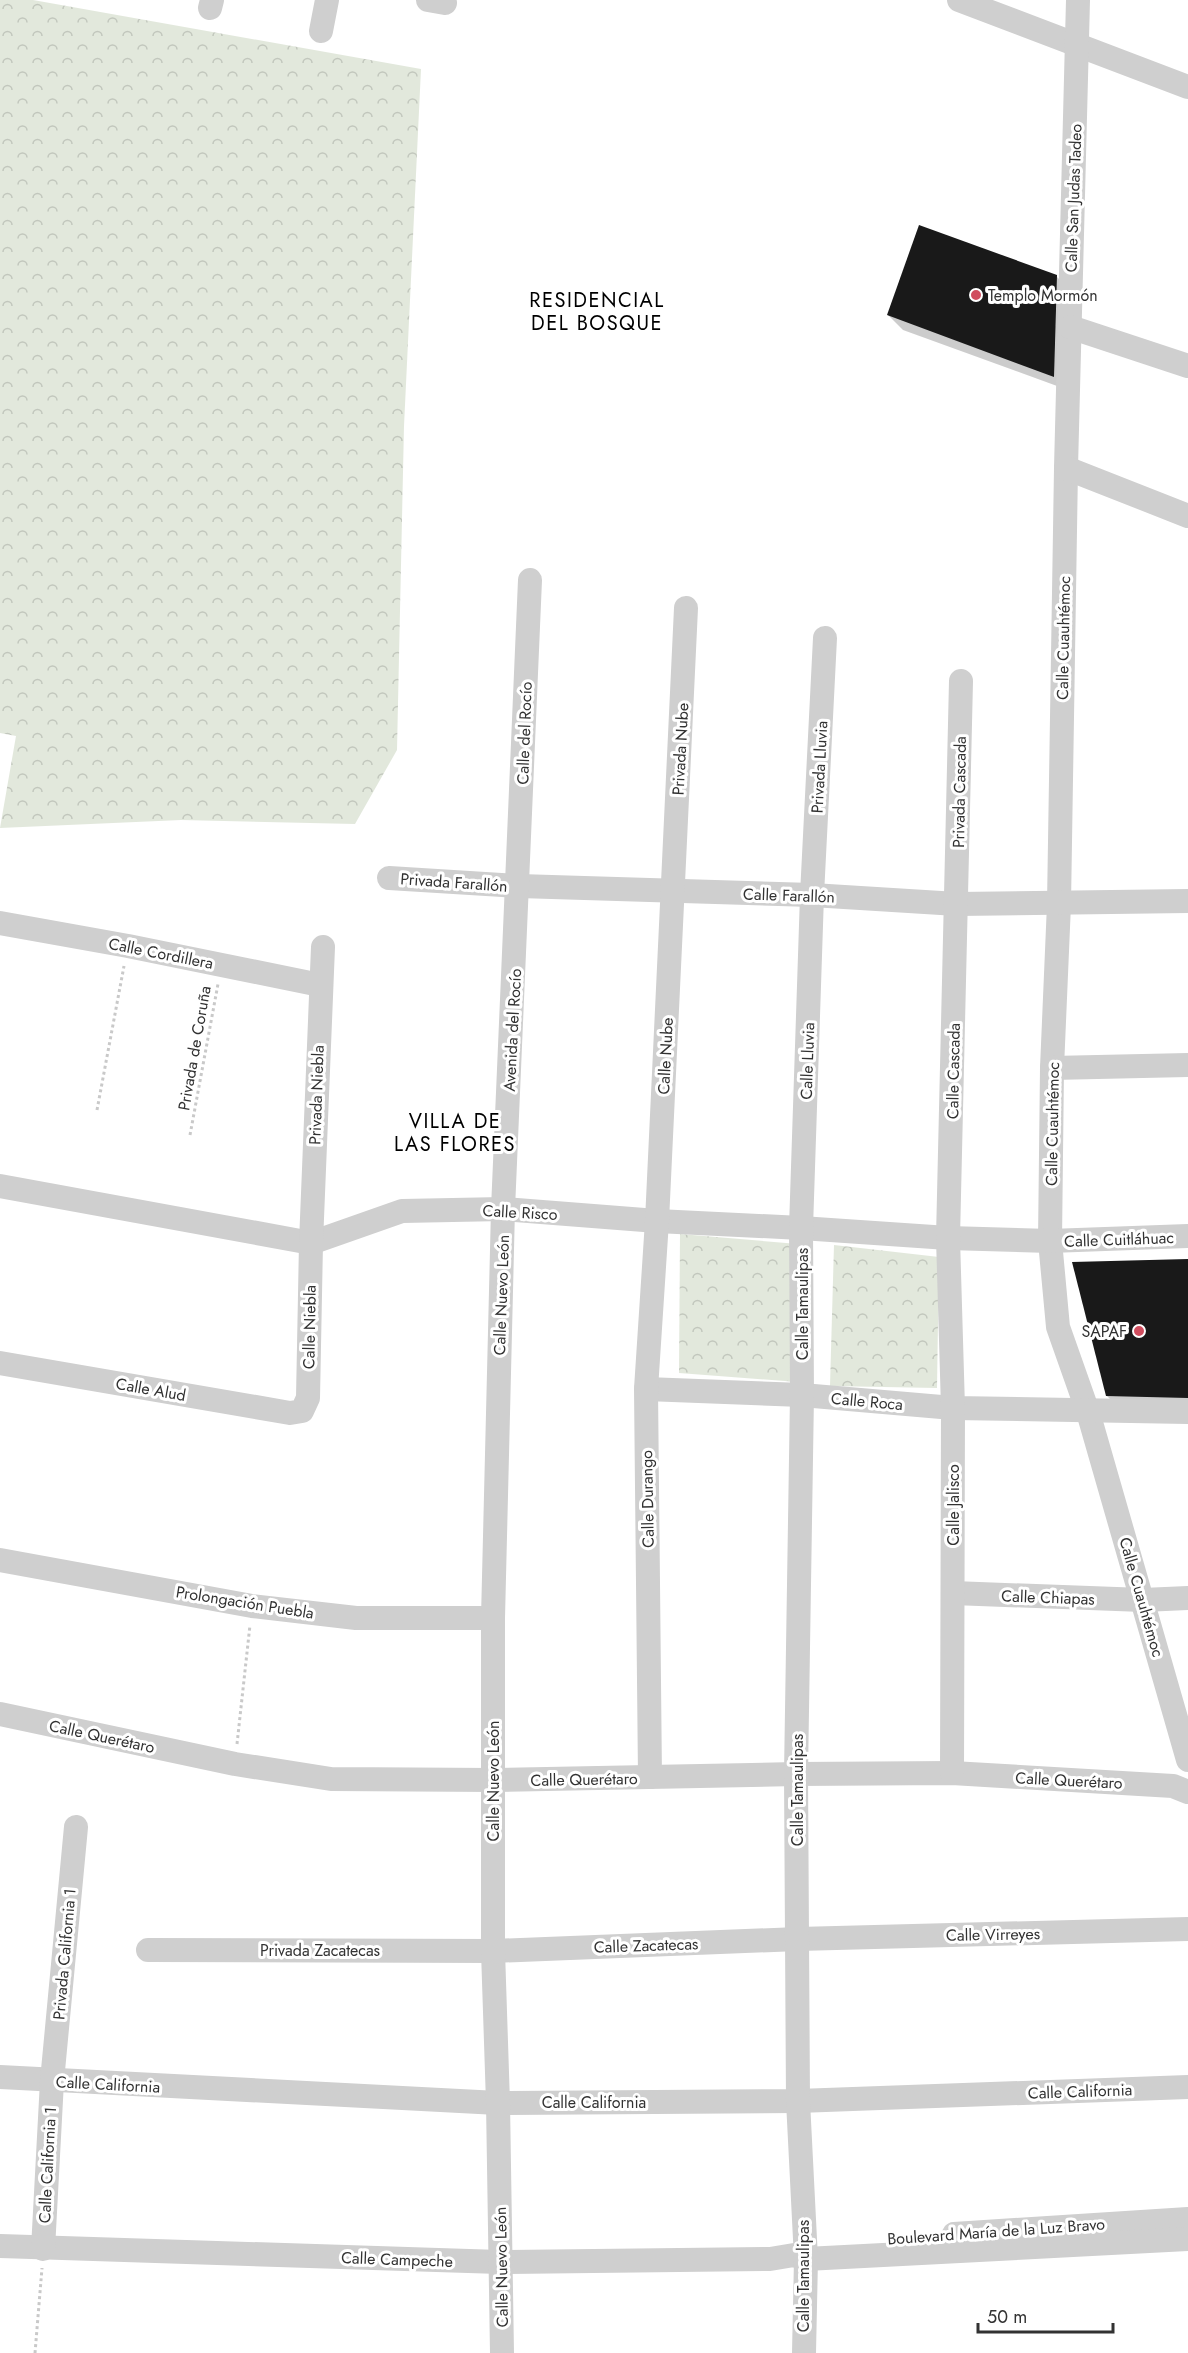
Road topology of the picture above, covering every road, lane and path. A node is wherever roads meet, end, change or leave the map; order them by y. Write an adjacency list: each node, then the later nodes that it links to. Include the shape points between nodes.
1 (327, 0): 4 (street)
2 (959, 0): 5 (street)
3 (1078, 0): 5 (street, Calle San Judas Tadeo)
4 (321, 31)
5 (1078, 45): 6 (street); 7 (street, Calle San Judas Tadeo)
6 (1188, 87)
7 (1070, 327): 8 (street); 9 (street, Calle San Judas Tadeo)
8 (1188, 366)
9 (1066, 468): 10 (street); 21 (street, Calle Cuauhtémoc)
10 (1188, 516)
11 (530, 579): 16 (street, Calle del Rocío)
12 (686, 608): 17 (street, Privada Nube)
13 (825, 638): 18 (street, Privada Lluvia)
14 (961, 681): 20 (street, Privada Cascada)
15 (389, 878): 16 (street, Privada Farallón)
16 (519, 886): 17 (street, Calle Farallón); 32 (street, Avenida del Rocío)
17 (674, 890): 18 (street, Calle Farallón); 33 (street, Calle Nube)
18 (812, 895): 20 (street, Calle Farallón); 34 (street, Calle Lluvia)
19 (1188, 901): 21 (street, Calle Farallón)
20 (957, 904): 21 (street, Calle Farallón); 36 (street, Calle Cascada)
21 (1059, 904): 28 (street, Calle Cuauhtémoc)
22 (0, 923): 23 (street, Calle Cordillera)
23 (128, 946): 25 (street, Calle Cordillera); 29 (path)
24 (323, 947): 26 (street, Privada Niebla)
25 (222, 964): 26 (street, Calle Cordillera); 30 (path, Privada de Coruña)
26 (320, 985): 38 (street, Privada Niebla)
27 (1188, 1065): 28 (street)
28 (1052, 1068): 37 (street, Calle Cuauhtémoc)
29 (97, 1110)
30 (190, 1135)
31 (0, 1186): 38 (street, Calle Risco)
32 (503, 1209): 33 (street, Calle Risco); 38 (street, Calle Risco, via 402,1211); 51 (street, Calle Nuevo León)
33 (657, 1221): 34 (street, Calle Risco); 40 (street, Calle Durango)
34 (801, 1227): 36 (street, Calle Risco); 41 (street, Calle Tamaulipas)
35 (1188, 1236): 37 (street, Calle Cuitláhuac)
36 (948, 1238): 37 (street, Calle Risco); 42 (street, Calle Jalisco)
37 (1050, 1241): 44 (street, Calle Cuauhtémoc, via 1058,1327)
38 (311, 1243): 43 (street, Calle Niebla, via 308,1398)
39 (0, 1364): 43 (street, Calle Alud, via 290,1413)
40 (646, 1389): 41 (street, Calle Roca); 57 (street, Calle Durango)
41 (802, 1395): 42 (street, Calle Roca); 55 (street, Calle Tamaulipas)
42 (953, 1408): 44 (street, Calle Roca); 47 (street, Calle Jalisco)
43 (302, 1411)
44 (1088, 1412): 45 (street, Calle Roca); 49 (street, Calle Cuauhtémoc)
45 (1188, 1412)
46 (0, 1560): 50 (street, Prolongación Puebla)
47 (953, 1593): 49 (street, Calle Chiapas); 56 (street, Calle Jalisco)
48 (1188, 1598): 49 (street, Calle Chiapas)
49 (1143, 1600): 53 (street, Calle Cuauhtémoc)
50 (252, 1606): 51 (street, Prolongación Puebla, via 356,1618); 54 (path)
51 (493, 1618): 58 (street, Calle Nuevo León)
52 (0, 1714): 54 (street, Calle Querétaro)
53 (1188, 1760)
54 (235, 1764): 58 (street, Calle Querétaro, via 331,1779)
55 (796, 1773): 56 (street, Calle Querétaro); 57 (street, Calle Querétaro); 62 (street, Calle Tamaulipas)
56 (952, 1773): 59 (street, Calle Querétaro)
57 (650, 1777): 58 (street, Calle Querétaro)
58 (494, 1780): 64 (street, Calle Nuevo León)
59 (1183, 1785)
60 (75, 1827): 66 (street, Privada California 1)
61 (1188, 1929): 62 (street, Calle Virreyes)
62 (798, 1938): 64 (street, Calle Zacatecas); 68 (street, Calle Tamaulipas)
63 (148, 1950): 64 (street, Privada Zacatecas)
64 (493, 1951): 69 (street, Calle Nuevo León)
65 (0, 2077): 66 (street, Calle California)
66 (52, 2081): 69 (street, Calle California); 73 (street, Calle California 1)
67 (1188, 2087): 68 (street, Calle California)
68 (798, 2101): 69 (street, Calle California); 74 (street, Calle Tamaulipas)
69 (498, 2103): 75 (street, Calle Nuevo León)
70 (1188, 2219): 74 (street, Boulevard María de la Luz Bravo, via 831,2241)
71 (1188, 2239): 74 (street, Boulevard María de la Luz Bravo)
72 (0, 2246): 73 (street, Calle Campeche)
73 (43, 2249): 75 (street, Calle Campeche); 76 (path)
74 (802, 2253): 75 (street, Calle Campeche, via 770,2259); 78 (street, Calle Tamaulipas)
75 (500, 2262): 77 (street, Calle Nuevo León)
76 (35, 2353)
77 (502, 2353)
78 (804, 2353)

